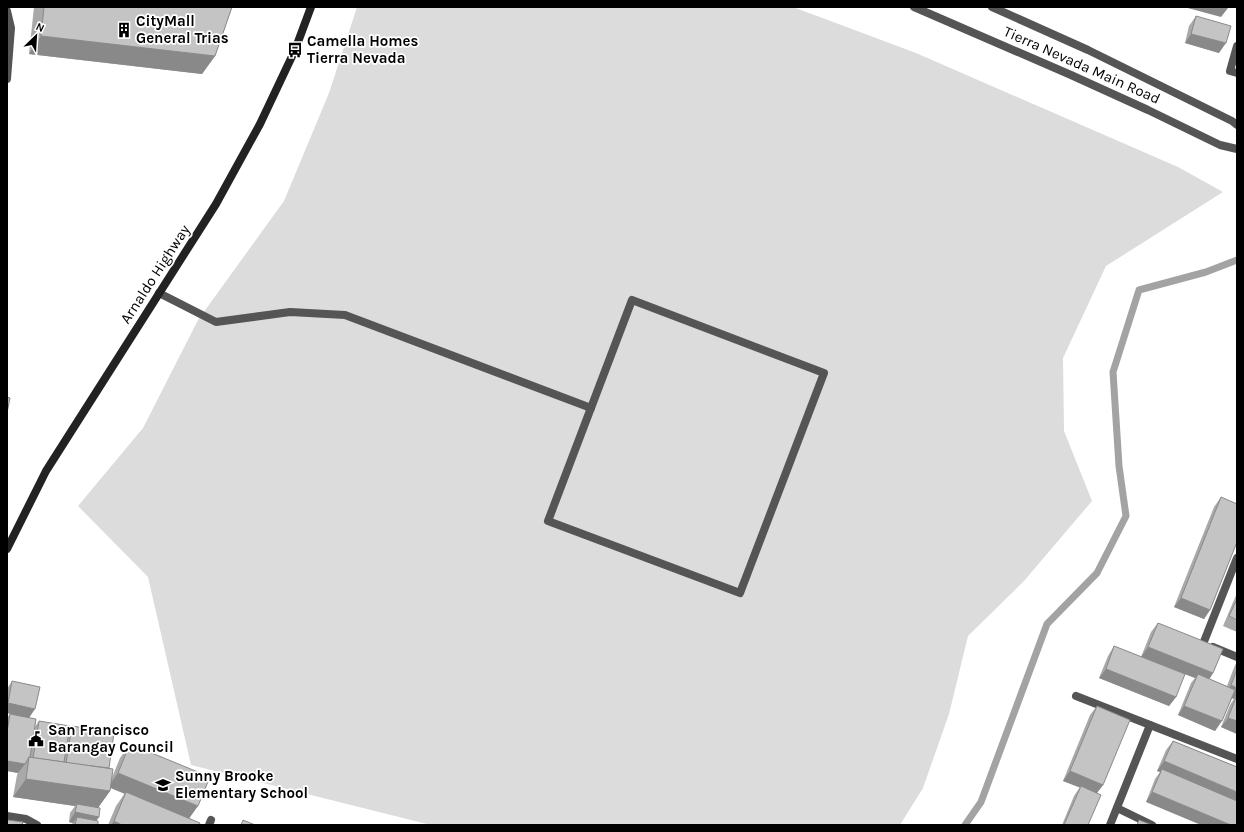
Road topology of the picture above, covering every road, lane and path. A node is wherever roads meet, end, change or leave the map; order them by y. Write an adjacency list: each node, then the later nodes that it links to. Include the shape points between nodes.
1 (311, 7): 10 (main road, Arnaldo Highway, via 295,50 260,124 216,204)
2 (914, 7): 9 (street, Tierra Nevada Main Road, via 1071,75 1220,145)
3 (992, 7): 8 (street, Tierra Nevada Main Road, via 1102,57)
4 (7, 11): 7 (street, via 10,28)
5 (1237, 46): 6 (street, via 1230,71)
6 (1237, 72)
7 (7, 79)
8 (1237, 125)
9 (1237, 149)
10 (159, 294): 11 (street, via 216,322 290,312 345,315); 12 (main road, Arnaldo Highway, via 46,472)
11 (591, 408): 11 (street, via 632,300 824,373 740,593 548,521)
12 (7, 549)
13 (1237, 558): 14 (street, via 1200,642)
14 (1237, 656)
15 (1076, 696): 16 (street)
16 (1150, 725): 17 (street); 18 (street)
17 (1237, 759)
18 (1117, 808): 21 (street); 22 (street)
19 (7, 816): 20 (street, via 26,819)
20 (37, 825)
21 (1110, 825)
22 (1152, 825)

